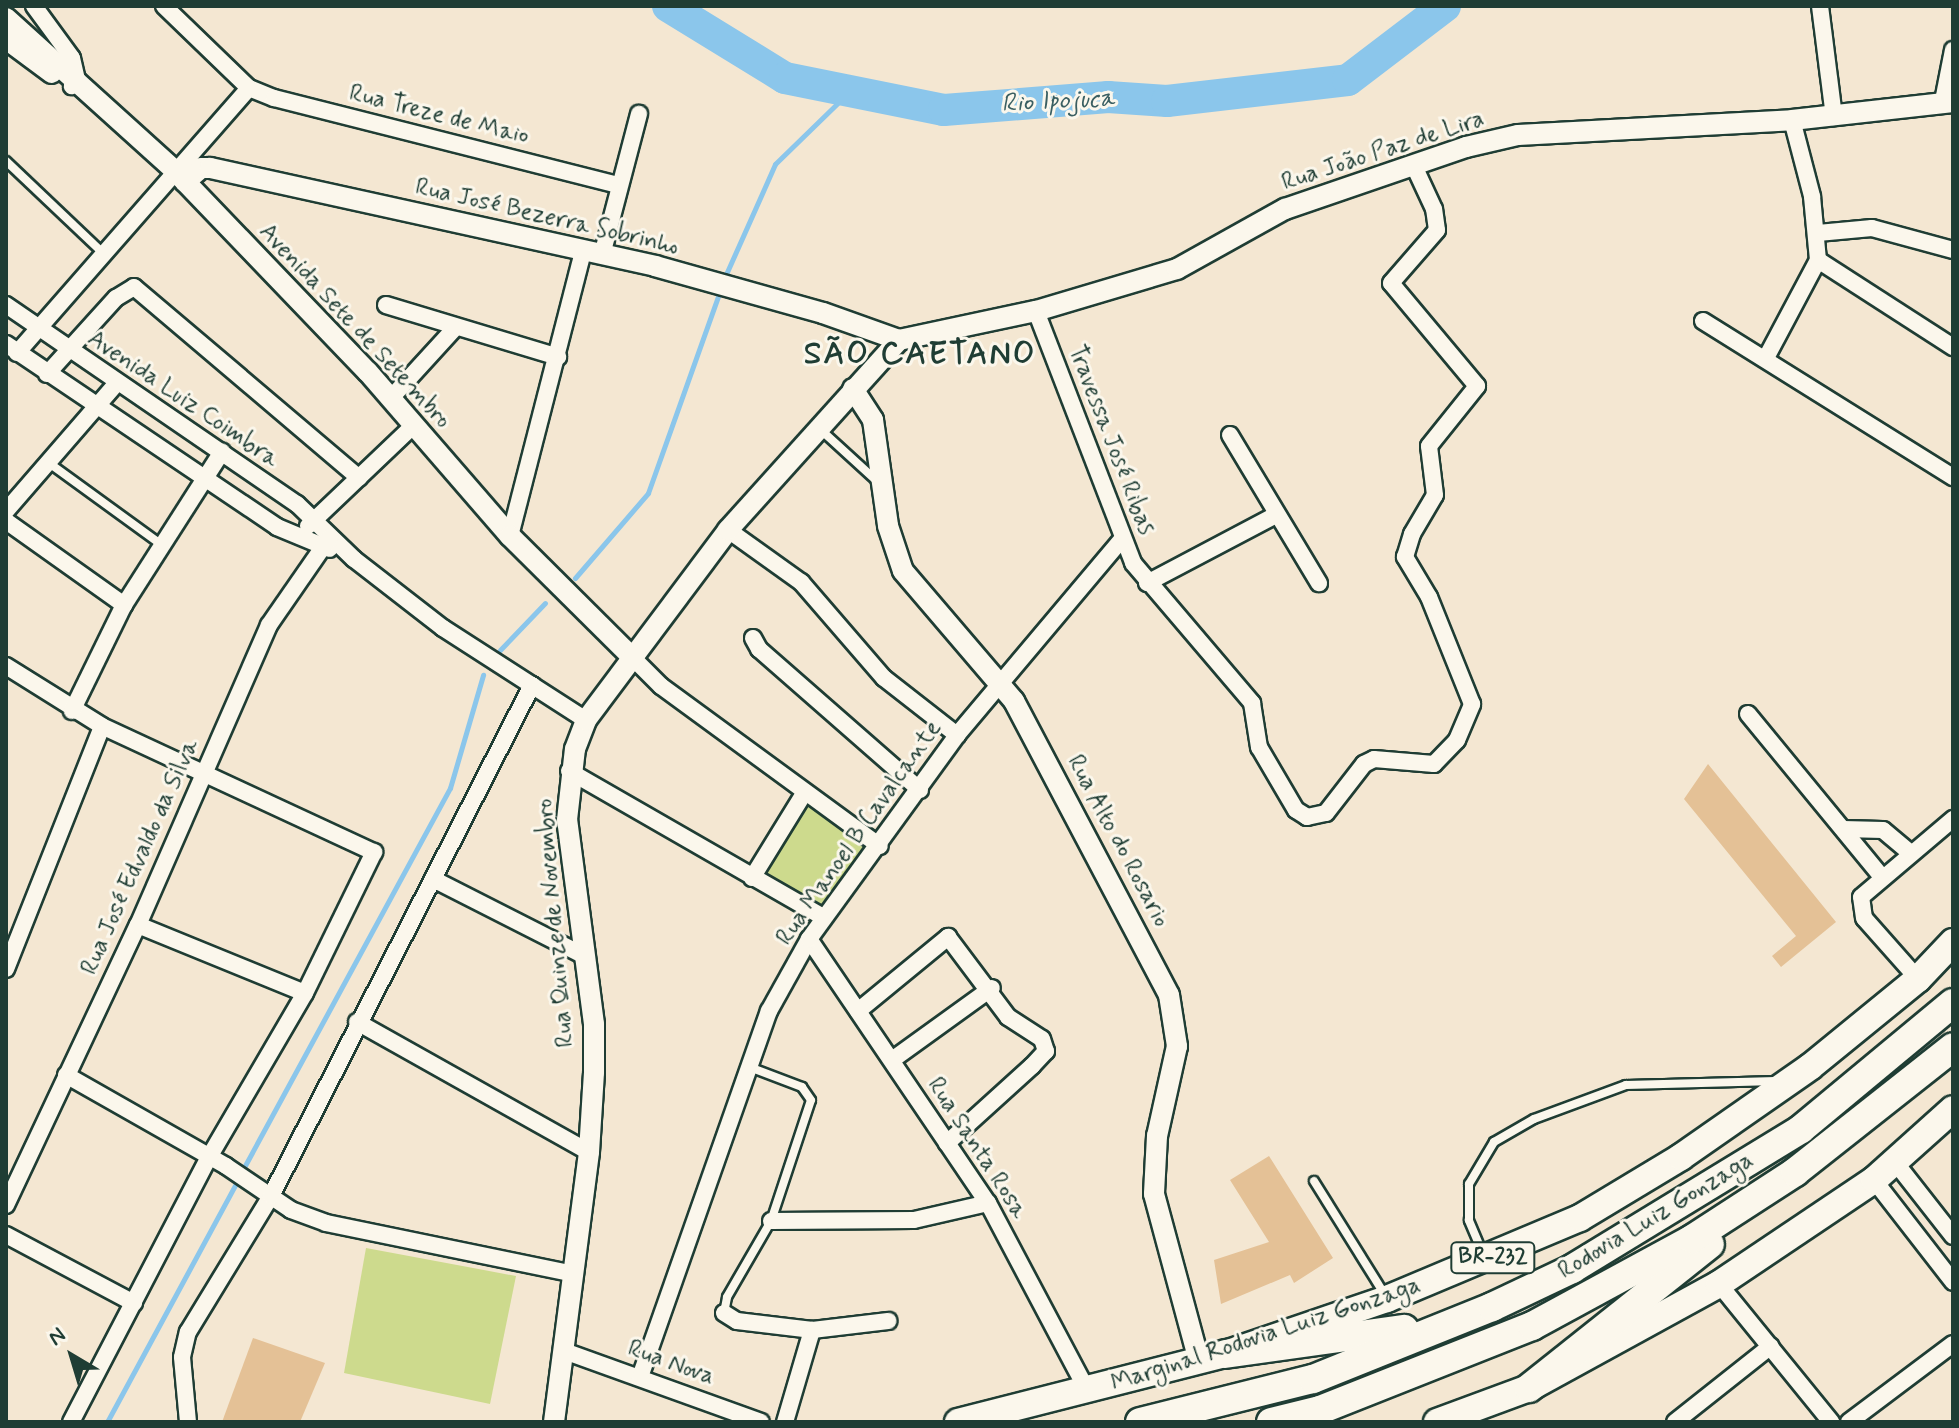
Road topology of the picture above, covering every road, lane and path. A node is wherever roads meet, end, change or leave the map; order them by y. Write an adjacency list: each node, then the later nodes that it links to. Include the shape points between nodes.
1 (34, 6): 7 (street, via 64,43)
2 (164, 6): 8 (street)
3 (1820, 6): 11 (street)
4 (6, 18): 7 (street)
5 (6, 39): 7 (street)
6 (1953, 50): 9 (street)
7 (74, 83): 15 (street, Avenida Sete de Setembro)
8 (249, 88): 15 (street); 16 (street, Rua Treze de Maio)
9 (1948, 102): 11 (street, Rua João Paz de Lira)
10 (639, 114): 16 (street)
11 (1834, 117): 12 (street, Rua João Paz de Lira)
12 (1792, 120): 14 (street, Rua João Paz de Lira, via 1518,135); 17 (street)
13 (6, 161): 19 (lane)
14 (1414, 166): 24 (street, Rua João Paz de Lira, via 1285,209 1198,261); 58 (street, Travessa José Ribas, via 1434,209 1437,230 1392,278 1394,288 1477,386 1440,430 1427,457 1435,495 1405,557 1469,690 1470,715 1457,740 1434,764 1374,759 1358,772 1334,808 1307,817 1287,797 1259,747 1252,703)
15 (179, 176): 19 (street); 20 (street, Rua José Bezerra Sobrinho, via 210,168); 37 (street, Avenida Sete de Setembro)
16 (619, 185): 20 (street)
17 (1818, 233): 18 (street, via 1872,228); 21 (street)
18 (1953, 250)
19 (102, 252): 26 (street)
20 (592, 253): 28 (street, Rua José Bezerra Sobrinho, via 688,275); 33 (street)
21 (1818, 260): 29 (street); 32 (street)
22 (6, 305): 26 (street, Avenida Luiz Coimbra)
23 (386, 305): 27 (street)
24 (1036, 311): 28 (street, Rua João Paz de Lira); 55 (street, Travessa José Ribas)
25 (1703, 321): 32 (street)
26 (38, 329): 30 (street); 31 (street, Avenida Luiz Coimbra)
27 (454, 329): 33 (street); 37 (street)
28 (899, 340): 36 (street, Rua Quinze de Novembro)
29 (1953, 347)
30 (12, 348): 34 (street)
31 (67, 351): 34 (street); 35 (street, Avenida Luiz Coimbra); 46 (street, via 125,289 142,290)
32 (1767, 356): 44 (street)
33 (558, 357): 53 (street)
34 (47, 374): 38 (street)
35 (116, 384): 38 (street); 42 (street, Avenida Luiz Coimbra)
36 (853, 389): 40 (street, Rua Quinze de Novembro); 47 (street, Rua Alto do Rosario, via 873,420)
37 (391, 398): 39 (street, Avenida Sete de Setembro)
38 (100, 408): 43 (street); 45 (street)
39 (414, 425): 46 (street); 53 (street, Avenida Sete de Setembro)
40 (817, 427): 47 (lane); 52 (street, Rua Quinze de Novembro)
41 (1230, 435): 49 (street)
42 (222, 452): 45 (street); 50 (street, Avenida Luiz Coimbra)
43 (49, 463): 48 (street); 57 (lane)
44 (1953, 477)
45 (206, 478): 54 (street); 57 (street)
46 (359, 478): 50 (street)
47 (882, 486): 64 (street, Rua Alto do Rosario, via 903,571)
48 (6, 511)
49 (1276, 515): 58 (street); 59 (street)
50 (313, 520): 54 (street); 56 (street, Avenida Luiz Coimbra)
51 (6, 521): 60 (street)
52 (728, 530): 62 (street, Rua Quinze de Novembro); 70 (street, via 801,582 884,678)
53 (510, 536): 62 (street, Avenida Sete de Setembro)
54 (300, 537): 56 (street)
55 (1122, 539): 58 (street, Travessa José Ribas); 64 (street, Rua Manoel B Cavalcante)
56 (326, 541): 65 (street, Avenida Luiz Coimbra, via 443,628); 72 (street, Rua José Edvaldo da Silva, via 269,625)
57 (162, 545): 60 (street)
58 (1147, 583)
59 (1319, 583)
60 (124, 605): 66 (street)
61 (753, 638): 73 (street, via 759,649)
62 (632, 657): 68 (street, Rua Quinze de Novembro); 74 (street, via 661,686)
63 (6, 666): 66 (street)
64 (1000, 683): 70 (street, Rua Manoel B Cavalcante); 126 (street, Rua Alto do Rosario, via 1026,721 1169,995 1177,1046 1157,1136 1154,1194)
65 (532, 685): 68 (street, Avenida Luiz Coimbra); 81 (street)
66 (72, 711): 69 (street)
67 (1748, 714): 76 (street)
68 (586, 720): 71 (street, Rua Quinze de Novembro)
69 (102, 726): 72 (street); 87 (street)
70 (957, 735): 73 (street, Rua Manoel B Cavalcante)
71 (569, 771): 80 (street); 86 (street, Rua Quinze de Novembro, via 567,820)
72 (206, 773): 83 (street, Rua José Edvaldo da Silva); 90 (street, via 374,852)
73 (920, 790): 77 (street, Rua Manoel B Cavalcante)
74 (805, 792): 77 (street); 80 (street)
75 (1953, 819): 78 (street)
76 (1843, 829): 78 (street, via 1883,830); 79 (street)
77 (880, 846): 82 (street, Rua Manoel B Cavalcante)
78 (1910, 853): 79 (street)
79 (1881, 876): 88 (street, via 1861,897 1860,907)
80 (752, 878): 82 (street)
81 (433, 879): 86 (street); 93 (street)
82 (823, 917): 84 (street, Rua Manoel B Cavalcante)
83 (138, 925): 90 (street); 97 (street, Rua José Edvaldo da Silva)
84 (809, 939): 92 (street, Rua Santa Rosa); 96 (street, Rua Manoel B Cavalcante, via 769,1011)
85 (1953, 942): 88 (main road, Marginal Rodovia Luiz Gonzaga / BR-232)
86 (585, 956): 102 (street, Rua Quinze de Novembro, via 594,1024)
87 (6, 969)
88 (1918, 979): 98 (main road, Marginal Rodovia Luiz Gonzaga / BR-232)
89 (992, 988): 92 (street, via 948,937); 95 (street); 101 (street, via 1008,1017 1042,1039 1046,1051)
90 (305, 993): 103 (street)
91 (1953, 1003): 110 (highway, Rodovia Luiz Gonzaga / BR-232, via 1801,1129)
92 (858, 1011): 95 (street, Rua Santa Rosa)
93 (357, 1022): 102 (street); 107 (street)
94 (1953, 1047): 100 (highway, Rodovia Luiz Gonzaga)
95 (892, 1060): 101 (street, Rua Santa Rosa)
96 (749, 1067): 111 (lane, via 812,1094); 127 (street, Rua Manoel B Cavalcante)
97 (66, 1075): 103 (street); 109 (street, Rua José Edvaldo da Silva)
98 (1789, 1081): 114 (main road, Marginal Rodovia Luiz Gonzaga / BR-232, via 1681,1157 1580,1218); 114 (lane, via 1626,1085 1534,1119 1494,1142 1469,1184 1469,1220)
99 (1953, 1109): 104 (main road)
100 (1862, 1122): 128 (highway, via 1797,1182); 138 (highway, Rodovia Luiz Gonzaga, via 1692,1239 1532,1326 1320,1410)
101 (947, 1143): 108 (street, Rua Santa Rosa)
102 (589, 1152): 115 (street, Rua Quinze de Novembro)
103 (209, 1157): 107 (street); 119 (street)
104 (1895, 1162): 105 (main road); 113 (street)
105 (1874, 1180): 116 (street); 117 (main road)
106 (1314, 1181): 118 (lane)
107 (264, 1191): 115 (street, via 326,1223); 132 (street, via 188,1332 182,1357)
108 (988, 1203): 111 (street, via 914,1220); 129 (street, Rua Santa Rosa)
109 (6, 1205)
110 (1658, 1218): 126 (highway, via 1410,1328); 137 (highway, Rodovia Luiz Gonzaga / BR-232, via 1492,1307 1313,1379)
111 (771, 1221): 120 (lane, via 727,1297)
112 (6, 1235): 119 (street)
113 (1953, 1236)
114 (1486, 1261): 118 (main road, Marginal Rodovia Luiz Gonzaga / BR-232)
115 (574, 1274): 125 (street, Rua Quinze de Novembro)
116 (1953, 1282)
117 (1719, 1284): 124 (street); 128 (main road)
118 (1387, 1299): 126 (main road, Marginal Rodovia Luiz Gonzaga / BR-232)
119 (134, 1303): 131 (street)
120 (724, 1313): 122 (street, via 737,1321)
121 (888, 1321): 122 (street)
122 (812, 1330): 135 (street)
123 (1953, 1344): 141 (street)
124 (1771, 1346): 139 (street); 140 (street)
125 (564, 1351): 127 (street, Rua Nova); 133 (street, Rua Quinze de Novembro)
126 (1212, 1358): 129 (main road, Marginal Rodovia Luiz Gonzaga / BR-232)
127 (640, 1377): 134 (street, Rua Nova)
128 (1529, 1388): 130 (main road)
129 (1088, 1392): 136 (main road, Marginal Rodovia Luiz Gonzaga / BR-232)
130 (1454, 1419)
131 (71, 1422)
132 (188, 1422)
133 (554, 1422)
134 (761, 1422)
135 (785, 1422)
136 (958, 1422)
137 (1140, 1422)
138 (1271, 1422)
139 (1675, 1422)
140 (1831, 1422)
141 (1849, 1422)

